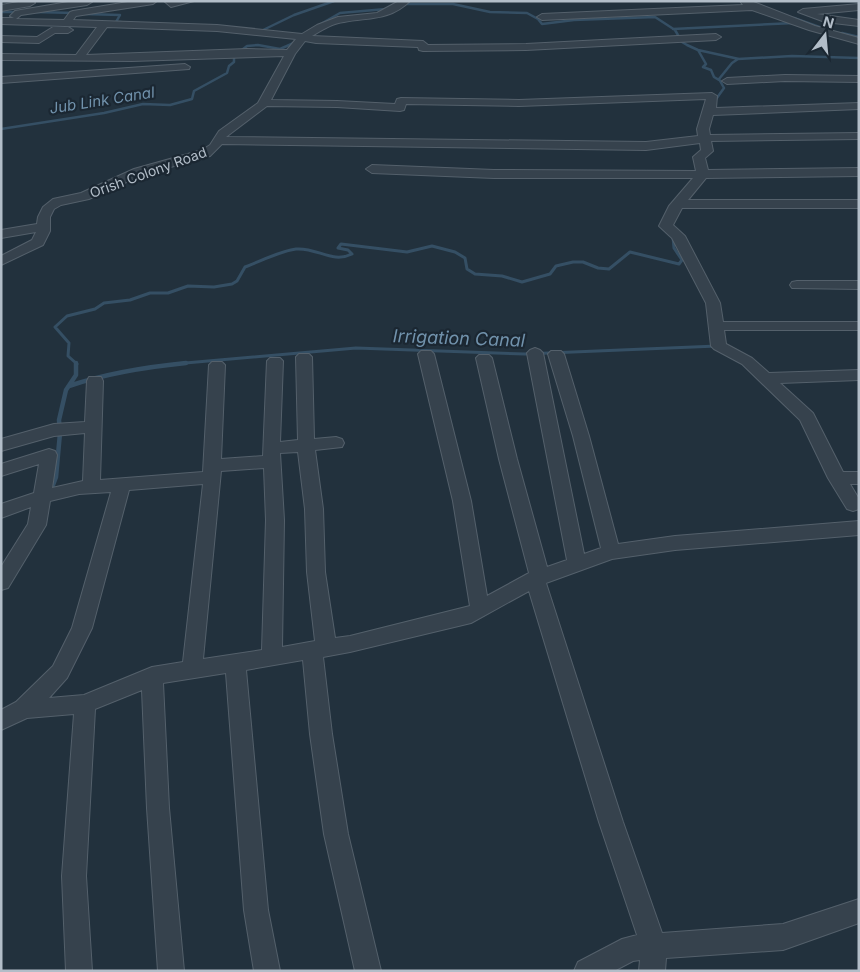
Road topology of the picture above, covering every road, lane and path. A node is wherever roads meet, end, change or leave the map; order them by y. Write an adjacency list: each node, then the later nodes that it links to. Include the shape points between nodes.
1 (42, 1): 12 (street)
2 (91, 1): 13 (street)
3 (153, 1): 15 (street)
4 (168, 1): 5 (street, via 170,4)
5 (190, 1)
6 (406, 1): 21 (street, Orish Colony Road, via 379,16 341,19 320,26)
7 (767, 1): 9 (street)
8 (833, 1): 10 (street)
9 (748, 4): 14 (street); 22 (street, via 812,28)
10 (813, 4)
11 (859, 7): 17 (street, via 803,12)
12 (1, 8)
13 (18, 13): 15 (street); 16 (street)
14 (542, 18)
15 (69, 19): 16 (street); 18 (street)
16 (5, 21)
17 (859, 23)
18 (102, 27): 20 (street, via 53,30 39,40); 21 (street, via 234,30); 24 (street)
19 (716, 37): 21 (street, via 450,48)
20 (1, 38)
21 (302, 38): 26 (street, Orish Colony Road)
22 (859, 41)
23 (71, 46): 24 (street)
24 (88, 46): 28 (street)
25 (239, 51): 26 (street); 28 (street); 29 (street, via 231,64)
26 (290, 53): 32 (street, Orish Colony Road)
27 (1, 57): 28 (street)
28 (79, 58)
29 (1, 80)
30 (727, 80): 31 (street)
31 (859, 80)
32 (263, 103): 34 (street, via 400,108 401,101 519,103 712,96); 37 (street, Orish Colony Road)
33 (859, 106): 34 (street)
34 (709, 112): 36 (street, via 703,129)
35 (859, 136): 36 (street)
36 (705, 138): 37 (street, via 646,146); 40 (street, via 707,151 699,156)
37 (218, 140): 43 (street, Orish Colony Road, via 206,154 138,172 85,196 57,202 49,207)
38 (372, 169): 40 (street, via 458,174)
39 (859, 172): 40 (street)
40 (702, 174): 41 (street)
41 (678, 204): 42 (street); 48 (street, via 666,226 678,236 713,303)
42 (859, 204)
43 (43, 227): 44 (street); 45 (street, Orish Colony Road, via 38,242)
44 (1, 234)
45 (1, 261)
46 (797, 285): 47 (street)
47 (859, 285)
48 (716, 326): 49 (street); 58 (street, via 719,346 747,361)
49 (859, 326)
50 (535, 353): 76 (street)
51 (426, 354): 79 (street, via 462,501)
52 (556, 354): 75 (street)
53 (304, 357): 63 (street)
54 (484, 358): 77 (street)
55 (275, 361): 64 (street)
56 (218, 365): 66 (street)
57 (859, 375): 58 (street)
58 (765, 378): 67 (street, via 807,417)
59 (95, 381): 60 (street)
60 (93, 427): 62 (street, via 54,430); 70 (street)
61 (336, 443): 63 (street)
62 (1, 445)
63 (306, 445): 64 (street); 80 (street, via 314,509)
64 (272, 448): 66 (street, via 272,462); 81 (street, via 275,520)
65 (1, 470): 71 (street, via 49,455)
66 (212, 471): 69 (street); 83 (street)
67 (837, 478): 68 (street); 72 (street)
68 (859, 478)
69 (121, 486): 70 (street); 86 (street, via 82,628 60,672)
70 (91, 488): 71 (street)
71 (50, 495): 73 (street); 78 (street, via 37,524)
72 (857, 508)
73 (1, 511)
74 (859, 528): 75 (street, via 674,543)
75 (611, 552): 76 (street)
76 (576, 564): 77 (street)
77 (537, 578): 79 (street); 89 (street)
78 (1, 582)
79 (480, 610): 80 (street, via 471,615)
80 (319, 649): 81 (street); 93 (street, via 321,734 336,834)
81 (272, 657): 82 (street)
82 (235, 663): 83 (street); 92 (street, via 256,910)
83 (192, 670): 84 (street)
84 (152, 676): 85 (street); 91 (street)
85 (85, 704): 86 (street); 90 (street, via 74,876)
86 (24, 709): 87 (street)
87 (1, 721)
88 (859, 911): 89 (street, via 783,937)
89 (653, 959): 94 (street, via 632,948)
90 (79, 971)
91 (171, 971)
92 (268, 971)
93 (368, 971)
94 (587, 971)

